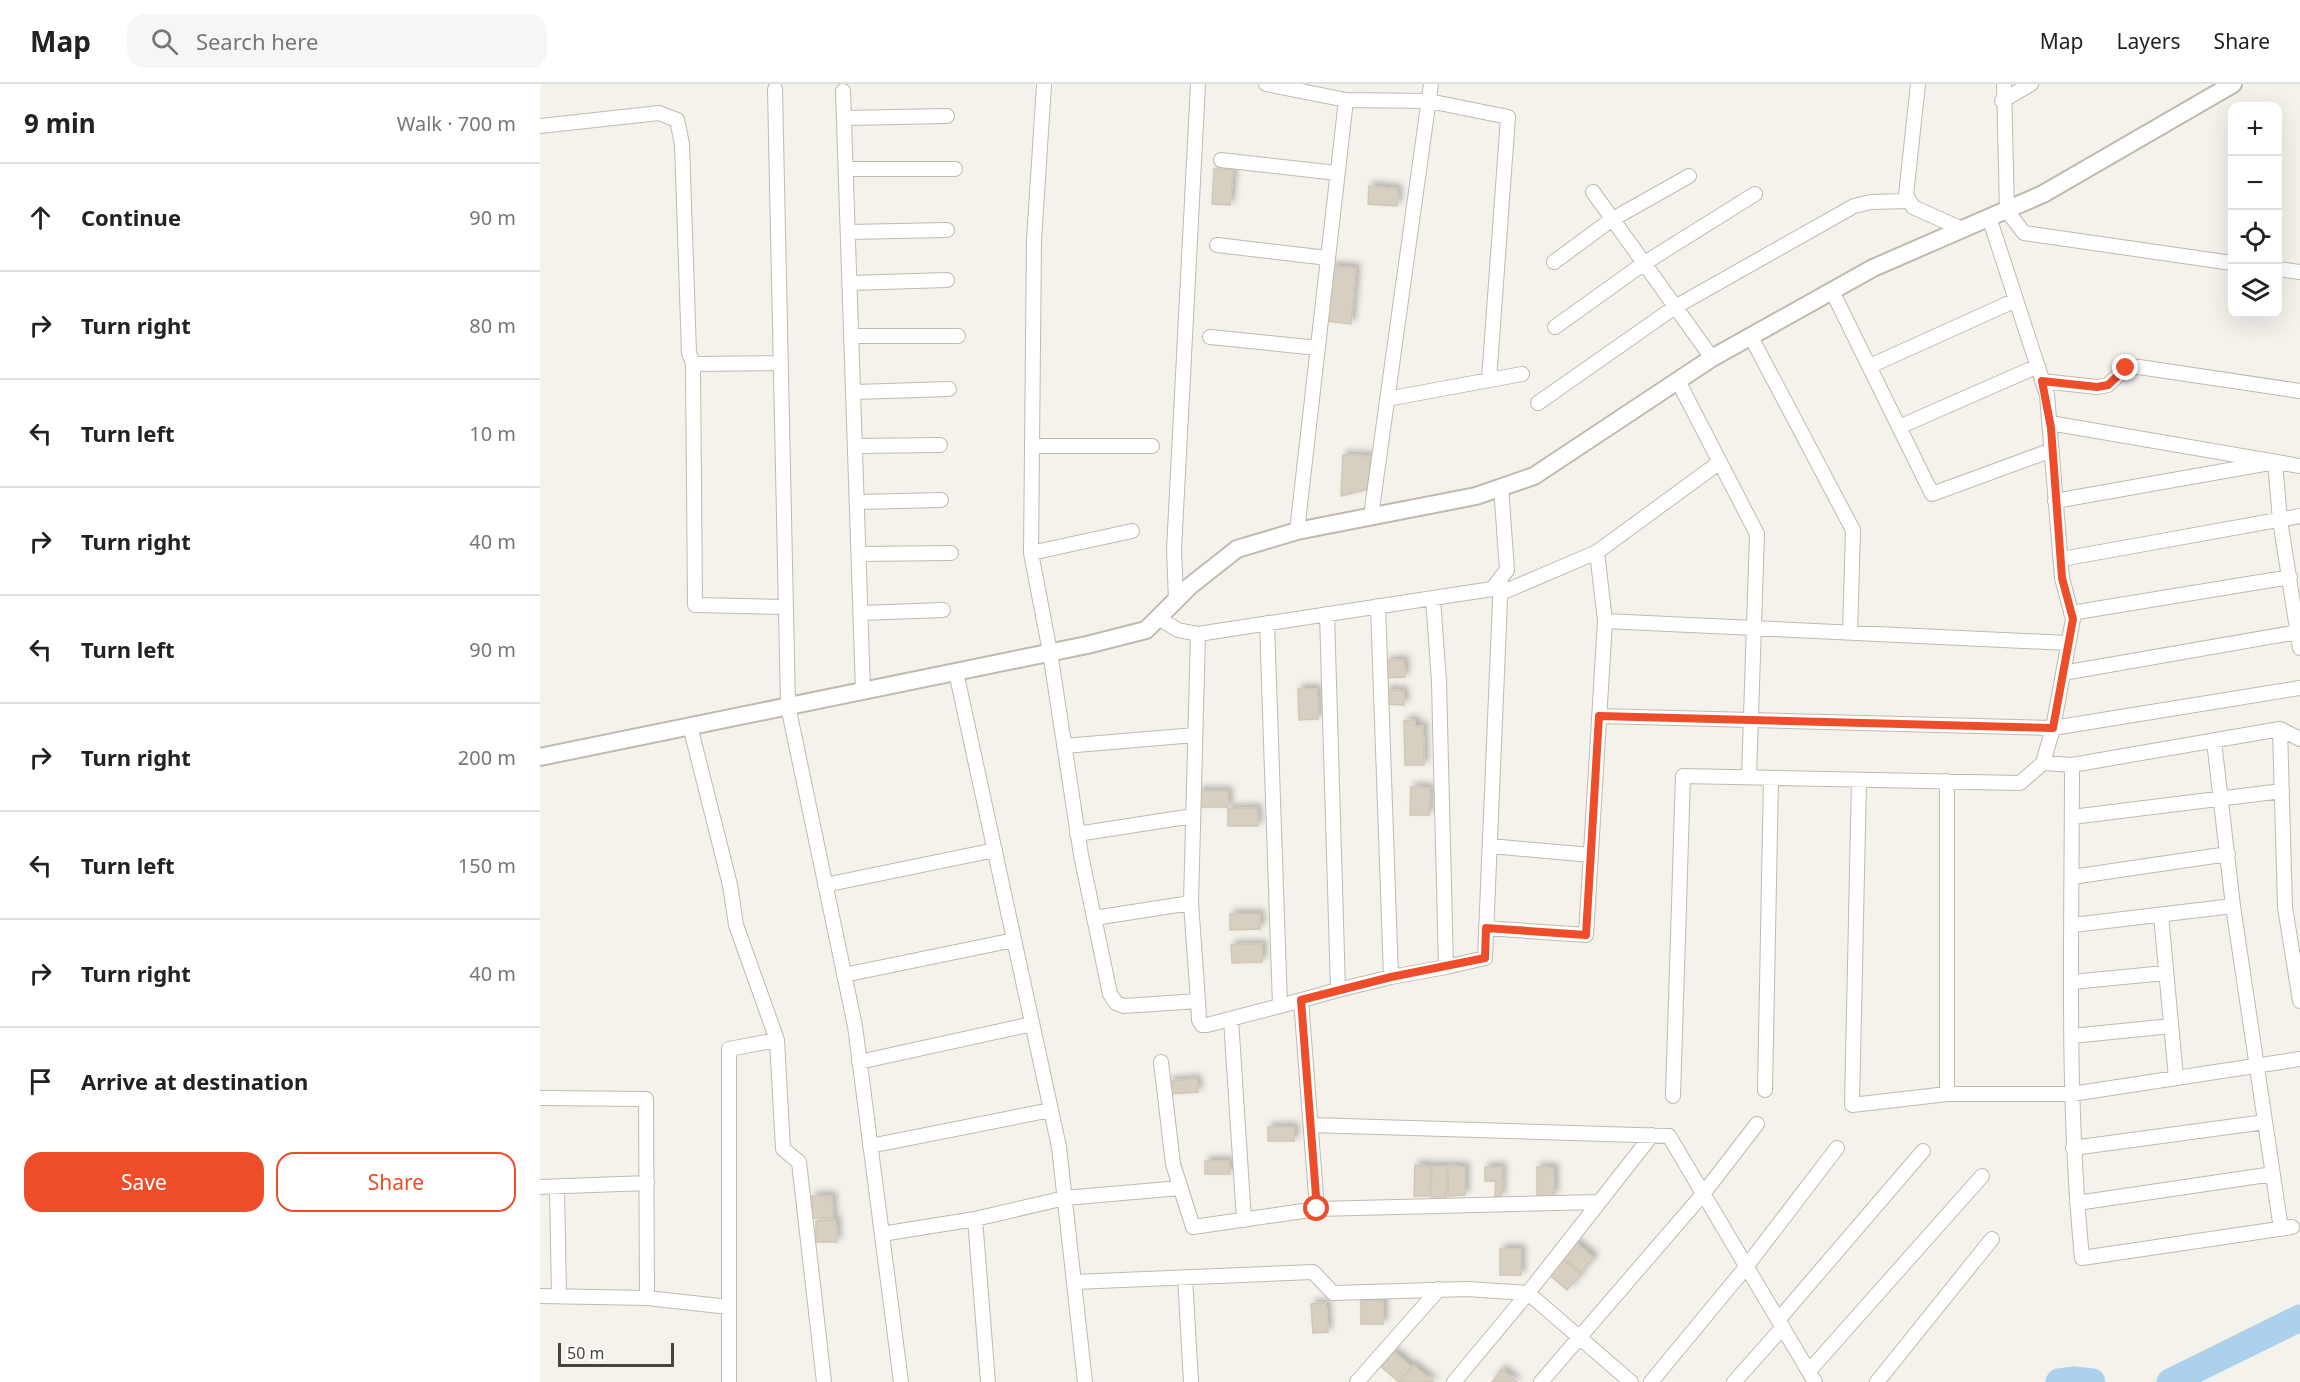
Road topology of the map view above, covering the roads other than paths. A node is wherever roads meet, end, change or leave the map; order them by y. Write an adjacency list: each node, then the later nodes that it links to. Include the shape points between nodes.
1 (1198, 84): 91 (street, via 1174,550)
2 (1266, 84): 11 (street)
3 (1431, 84): 12 (street)
4 (1918, 84): 24 (street)
5 (2004, 84): 13 (street)
6 (2031, 84): 13 (street)
7 (2233, 84): 25 (street)
8 (1044, 86): 67 (street, via 1034,240)
9 (775, 88): 50 (street)
10 (843, 91): 15 (street)
11 (1346, 100): 12 (street); 20 (street)
12 (1429, 100): 55 (street, via 1508,117); 61 (street)
13 (2002, 100): 25 (street)
14 (947, 116): 15 (street)
15 (844, 118): 18 (street)
16 (540, 126): 51 (street, via 658,113 677,120 682,144 689,353)
17 (1221, 160): 20 (street)
18 (846, 169): 19 (street); 30 (street)
19 (955, 169)
20 (1337, 173): 32 (street)
21 (1689, 176): 27 (street)
22 (1593, 192): 27 (street)
23 (1755, 194): 35 (street)
24 (1908, 201): 28 (street, via 1913,207); 42 (street, via 1861,203)
25 (2007, 211): 26 (street); 34 (street, via 2024,233)
26 (1989, 217): 28 (street); 41 (street)
27 (1611, 220): 33 (street); 35 (street)
28 (1962, 229): 40 (street, via 1873,268)
29 (947, 230): 30 (street)
30 (848, 232): 39 (street)
31 (1217, 245): 32 (street)
32 (1328, 258): 48 (street)
33 (1554, 262)
34 (2228, 262)
35 (1643, 264): 42 (street); 43 (street)
36 (2282, 270): 37 (street)
37 (2300, 272)
38 (947, 280): 39 (street)
39 (850, 284): 44 (street)
40 (1832, 291): 47 (street); 52 (street)
41 (2016, 300): 52 (street); 53 (street)
42 (1675, 308): 49 (street); 62 (street)
43 (1555, 327)
44 (853, 336): 45 (street); 59 (street)
45 (958, 336)
46 (1210, 337): 48 (street)
47 (1750, 337): 49 (street); 103 (street, via 1852,530)
48 (1318, 348): 81 (street)
49 (1712, 358): 56 (street)
50 (781, 363): 51 (street); 93 (street)
51 (693, 364): 93 (street, via 695,604)
52 (1870, 366): 64 (street)
53 (2038, 366): 57 (street); 64 (street)
54 (1522, 374): 55 (street)
55 (1489, 380): 61 (street)
56 (1678, 381): 70 (street); 73 (street, via 1534,476)
57 (2042, 381): 60 (street, via 2097,387 2108,385 2126,368 2139,368); 63 (street)
58 (949, 389): 59 (street)
59 (855, 392): 66 (street)
60 (2300, 392)
61 (1387, 399): 77 (street)
62 (1538, 403)
63 (2050, 423): 69 (street); 71 (street)
64 (1899, 427): 69 (street, via 1932,494)
65 (940, 445): 66 (street)
66 (856, 446): 76 (street)
67 (1032, 446): 68 (street); 84 (street)
68 (1152, 446)
69 (2052, 450): 75 (street)
70 (1720, 462): 82 (street); 101 (street, via 1757,534)
71 (2275, 462): 72 (street); 75 (street); 79 (street)
72 (2300, 466)
73 (1501, 487): 77 (street, via 1476,496); 87 (street, via 1507,570)
74 (940, 500): 76 (street)
75 (2055, 501): 86 (street)
76 (858, 502): 85 (street)
77 (1371, 516): 81 (street)
78 (2300, 516): 79 (street)
79 (2280, 520): 86 (street); 88 (street)
80 (1132, 531): 84 (street)
81 (1297, 531): 91 (street, via 1237,549)
82 (1597, 552): 89 (street); 99 (street)
83 (951, 553): 85 (street)
84 (1031, 553): 107 (street)
85 (859, 555): 96 (street)
86 (2062, 559): 95 (street, via 2062,578)
87 (1501, 577): 89 (street); 90 (street, via 1492,589)
88 (2290, 577): 95 (street); 102 (street)
89 (1501, 593): 134 (street)
90 (1433, 598): 92 (street); 149 (street, via 1439,682)
91 (1176, 600): 98 (street)
92 (1378, 606): 97 (street); 152 (street)
93 (786, 607): 112 (street)
94 (943, 610): 96 (street)
95 (2071, 613): 105 (street)
96 (861, 614): 111 (street)
97 (1327, 614): 100 (street); 154 (street)
98 (1158, 618): 104 (street, via 1178,630); 107 (street, via 1146,630)
99 (1605, 621): 101 (street); 113 (street)
100 (1267, 623): 104 (street); 158 (street)
101 (1753, 628): 103 (street); 114 (street)
102 (2298, 632): 106 (street); 109 (street)
103 (1850, 633): 105 (street)
104 (1198, 634): 118 (street)
105 (2068, 643): 109 (street)
106 (2300, 648)
107 (1050, 652): 108 (street); 121 (street)
108 (956, 672): 111 (street); 135 (street)
109 (2063, 673): 116 (street)
110 (2300, 688): 116 (street)
111 (863, 691): 112 (street)
112 (788, 706): 115 (street); 139 (street)
113 (1599, 716): 114 (street); 137 (street)
114 (1750, 719): 116 (street); 125 (street)
115 (690, 726): 122 (street); 163 (street, via 730,885 736,925)
116 (2053, 728): 123 (street)
117 (2280, 729): 119 (street); 120 (street); 129 (street)
118 (1195, 735): 121 (street); 131 (street)
119 (2300, 739)
120 (2214, 741): 124 (street); 130 (street)
121 (1064, 746): 133 (street)
122 (540, 757)
123 (2043, 763): 124 (street); 128 (street, via 2020,783)
124 (2072, 765): 132 (street)
125 (1749, 777): 126 (street); 172 (street, via 1683,776)
126 (1771, 778): 127 (street); 169 (street)
127 (1858, 780): 128 (street); 170 (street, via 1852,1105)
128 (1947, 781): 170 (street)
129 (2282, 791): 130 (street); 142 (street)
130 (2222, 798): 132 (street); 136 (street)
131 (1193, 816): 133 (street); 140 (street)
132 (2072, 817): 138 (street)
133 (1077, 834): 145 (street)
134 (1490, 846): 137 (street); 147 (street)
135 (995, 850): 139 (street); 148 (street)
136 (2228, 854): 138 (street); 141 (street)
137 (1591, 855): 147 (street, via 1586,935)
138 (2072, 877): 146 (street)
139 (825, 885): 151 (street)
140 (1191, 903): 145 (street); 156 (street)
141 (2233, 906): 144 (street); 167 (street)
142 (2285, 907): 143 (street); 157 (street)
143 (2300, 909)
144 (2161, 915): 146 (street); 150 (street)
145 (1094, 918): 156 (street, via 1110,994 1116,1003 1124,1006)
146 (2073, 925): 153 (street)
147 (1486, 928): 149 (street, via 1485,958)
148 (1014, 940): 151 (street); 160 (street)
149 (1446, 967): 152 (street)
150 (2165, 973): 153 (street); 161 (street)
151 (844, 975): 165 (street)
152 (1391, 977): 154 (street)
153 (2072, 982): 162 (street)
154 (1338, 990): 155 (street)
155 (1301, 1000): 158 (street); 177 (street)
156 (1198, 1001): 159 (street, via 1202,1024)
157 (2300, 1001)
158 (1280, 1006): 159 (street)
159 (1231, 1019): 195 (street)
160 (1032, 1024): 165 (street); 174 (street)
161 (2171, 1026): 162 (street); 168 (street)
162 (2072, 1036): 171 (street)
163 (777, 1040): 206 (street, via 729,1048); 211 (street, via 783,1149 799,1162)
164 (2300, 1059): 167 (street)
165 (859, 1062): 179 (street)
166 (1161, 1062): 188 (street, via 1173,1164)
167 (2257, 1065): 168 (street); 175 (street)
168 (2176, 1078): 171 (street)
169 (1765, 1090)
170 (1947, 1094): 171 (street)
171 (2072, 1094): 181 (street)
172 (1672, 1096)
173 (540, 1098): 185 (street, via 646,1099)
174 (1051, 1110): 179 (street); 190 (street)
175 (2265, 1122): 181 (street); 183 (street)
176 (1757, 1124): 189 (street)
177 (1311, 1125): 178 (street); 193 (street)
178 (1652, 1135): 189 (street, via 1669,1136); 191 (street)
179 (870, 1146): 196 (street)
180 (1837, 1148): 198 (street)
181 (2073, 1148): 192 (street)
182 (1923, 1151): 207 (street)
183 (2273, 1174): 192 (street); 192 (street, via 2287,1228 2082,1258)
184 (1982, 1176): 209 (street)
185 (646, 1183): 187 (street); 205 (street)
186 (540, 1187): 187 (street)
187 (557, 1188): 204 (street)
188 (1180, 1188): 190 (street); 195 (street, via 1193,1227)
189 (1703, 1194): 198 (street); 208 (street)
190 (1065, 1198): 194 (street); 200 (street)
191 (1599, 1202): 193 (street); 202 (street)
192 (2077, 1203)
193 (1317, 1209): 195 (street)
194 (975, 1219): 196 (street); 213 (street)
195 (1244, 1220)
196 (882, 1234): 212 (street)
197 (1992, 1239): 222 (street)
198 (1746, 1267): 207 (street); 220 (street)
199 (1185, 1277): 200 (street); 201 (street, via 1313,1272 1333,1293); 215 (street)
200 (1074, 1282): 214 (street)
201 (1439, 1289): 202 (street); 216 (street)
202 (1528, 1293): 208 (street); 217 (street)
203 (540, 1296): 204 (street)
204 (559, 1296): 205 (street)
205 (647, 1298): 206 (street)
206 (729, 1306): 210 (street)
207 (1781, 1323): 209 (street); 221 (street)
208 (1578, 1339): 218 (street); 219 (street)
209 (1812, 1377)
210 (729, 1382)
211 (824, 1382)
212 (901, 1382)
213 (988, 1382)
214 (1085, 1382)
215 (1191, 1382)
216 (1357, 1382)
217 (1454, 1382)
218 (1541, 1382)
219 (1631, 1382)
220 (1651, 1382)
221 (1734, 1382)
222 (1877, 1382)

